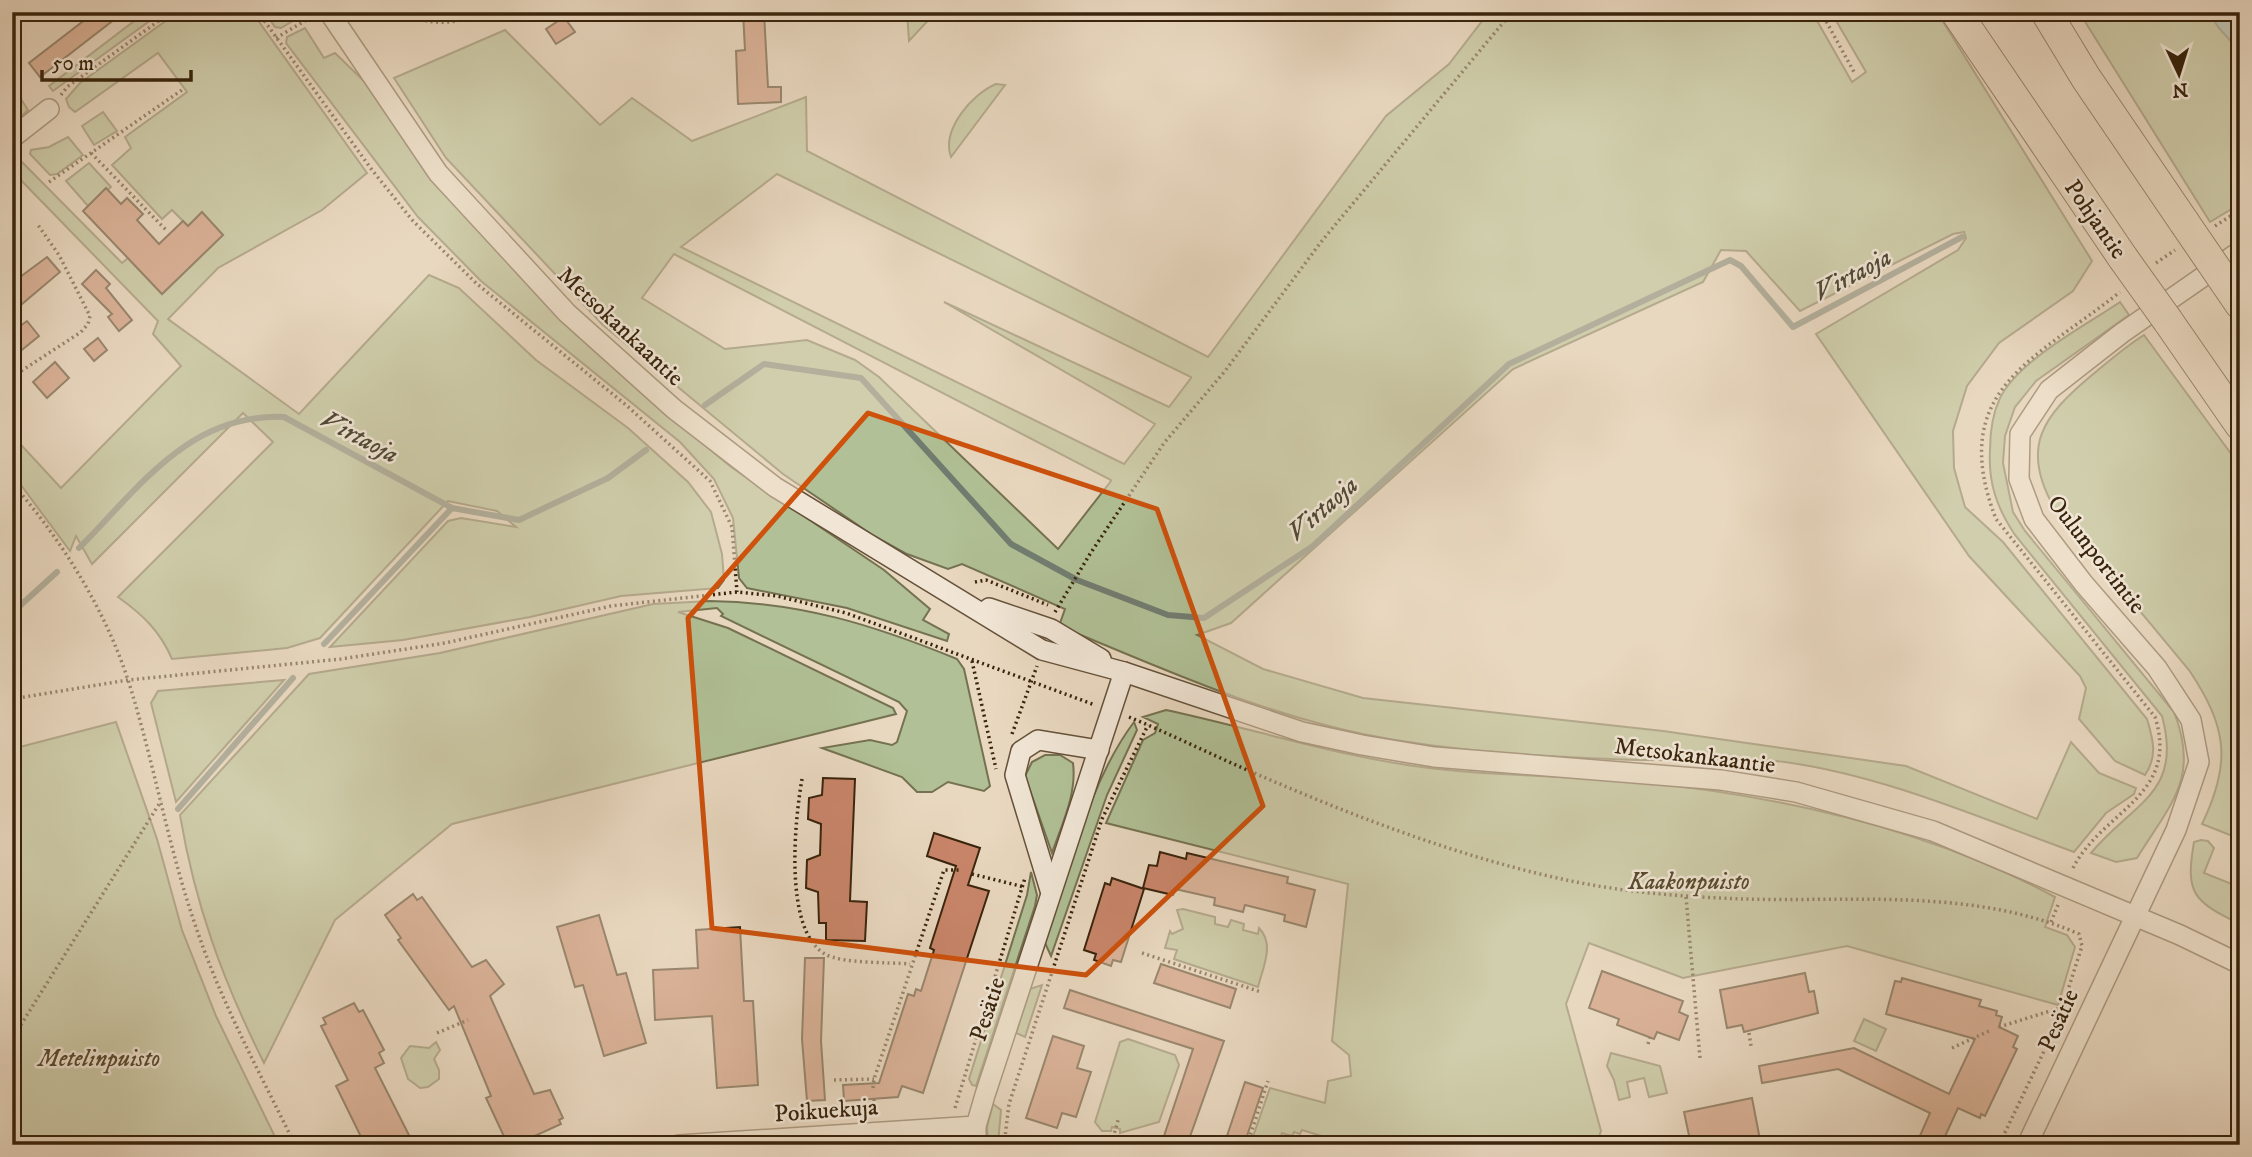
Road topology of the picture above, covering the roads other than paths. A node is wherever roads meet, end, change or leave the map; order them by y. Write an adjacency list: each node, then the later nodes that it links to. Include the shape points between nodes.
1 (329, 12): 9 (street, Metsokankaantie, via 438,173 567,313 674,409 775,487 954,596 1051,629)
2 (1956, 12): 8 (highway, Pohjantie, bridge, via 2135,264)
3 (2046, 12): 7 (highway, bridge, via 2085,78)
4 (49, 109): 5 (street)
5 (12, 138)
6 (2240, 251): 12 (street, Oulunportintie, via 2049,390 2020,434 2019,479 2034,519 2157,668 2191,720 2199,762 2189,797)
7 (2232, 293)
8 (2240, 425)
9 (1124, 672): 10 (street, Pesätie); 12 (street, Metsokankaantie, via 1256,718 1362,745 1434,757 1721,780 1796,792 1933,831)
10 (1099, 750): 11 (street, Pesätie); 11 (street, via 1038,740 1021,751 1015,775)
11 (1050, 890): 14 (street, Pesätie)
12 (2133, 915): 13 (street, Metsokankaantie); 16 (street, Pesätie)
13 (2240, 964)
14 (976, 1135): 15 (street, Poikuekuja, via 951,1126)
15 (679, 1145)
16 (2027, 1145)

